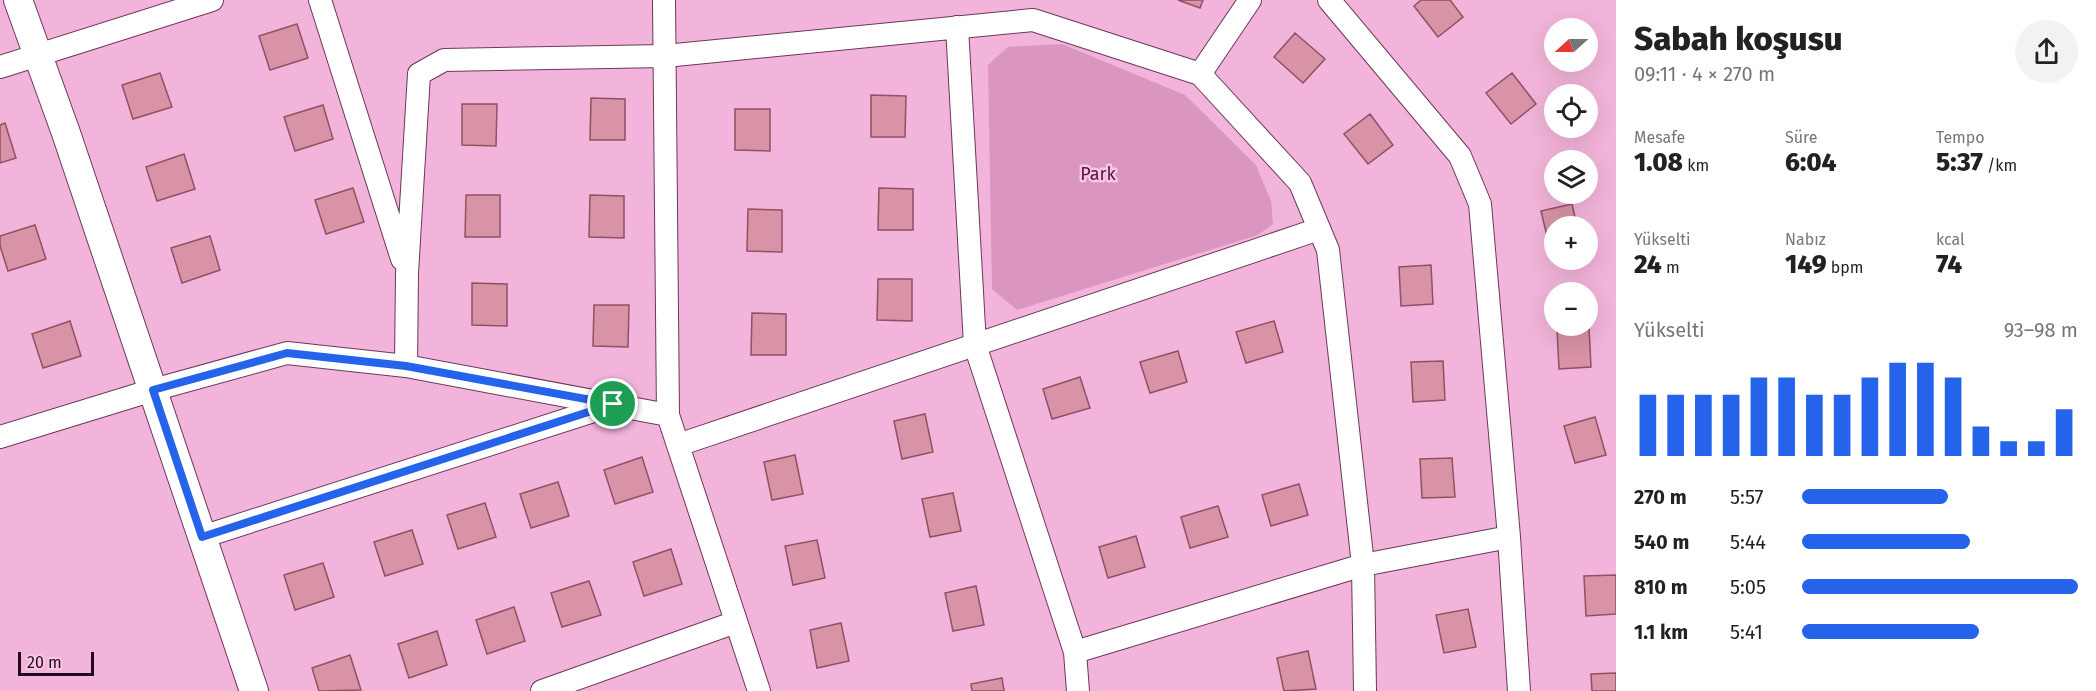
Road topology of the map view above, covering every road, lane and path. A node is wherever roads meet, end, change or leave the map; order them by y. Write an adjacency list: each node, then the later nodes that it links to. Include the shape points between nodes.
1 (18, 0): 8 (street)
2 (212, 0): 8 (street)
3 (320, 0): 13 (street)
4 (664, 0): 9 (street)
5 (1250, 0): 11 (street)
6 (1329, 0): 22 (street, via 1460,156 1480,204)
7 (957, 27): 9 (street); 11 (street, via 1033,20); 14 (street)
8 (38, 56): 10 (street); 16 (street)
9 (665, 56): 13 (street, via 444,60 419,74); 18 (street)
10 (0, 67)
11 (1200, 74): 12 (street, via 1300,183)
12 (1319, 229): 14 (street); 23 (street, via 1328,250)
13 (407, 273): 15 (street)
14 (975, 345): 20 (street); 25 (street)
15 (406, 366): 16 (street, via 287,353); 17 (street)
16 (153, 390): 19 (street); 21 (street)
17 (613, 404): 18 (street); 21 (street)
18 (668, 414): 20 (street)
19 (0, 437)
20 (678, 445): 24 (street)
21 (202, 537): 26 (street)
22 (1509, 537): 23 (street); 31 (street)
23 (1363, 565): 25 (street); 30 (street)
24 (736, 622): 27 (street); 28 (street)
25 (1075, 652): 29 (street)
26 (254, 691)
27 (542, 691)
28 (759, 691)
29 (1078, 691)
30 (1365, 691)
31 (1518, 691)

